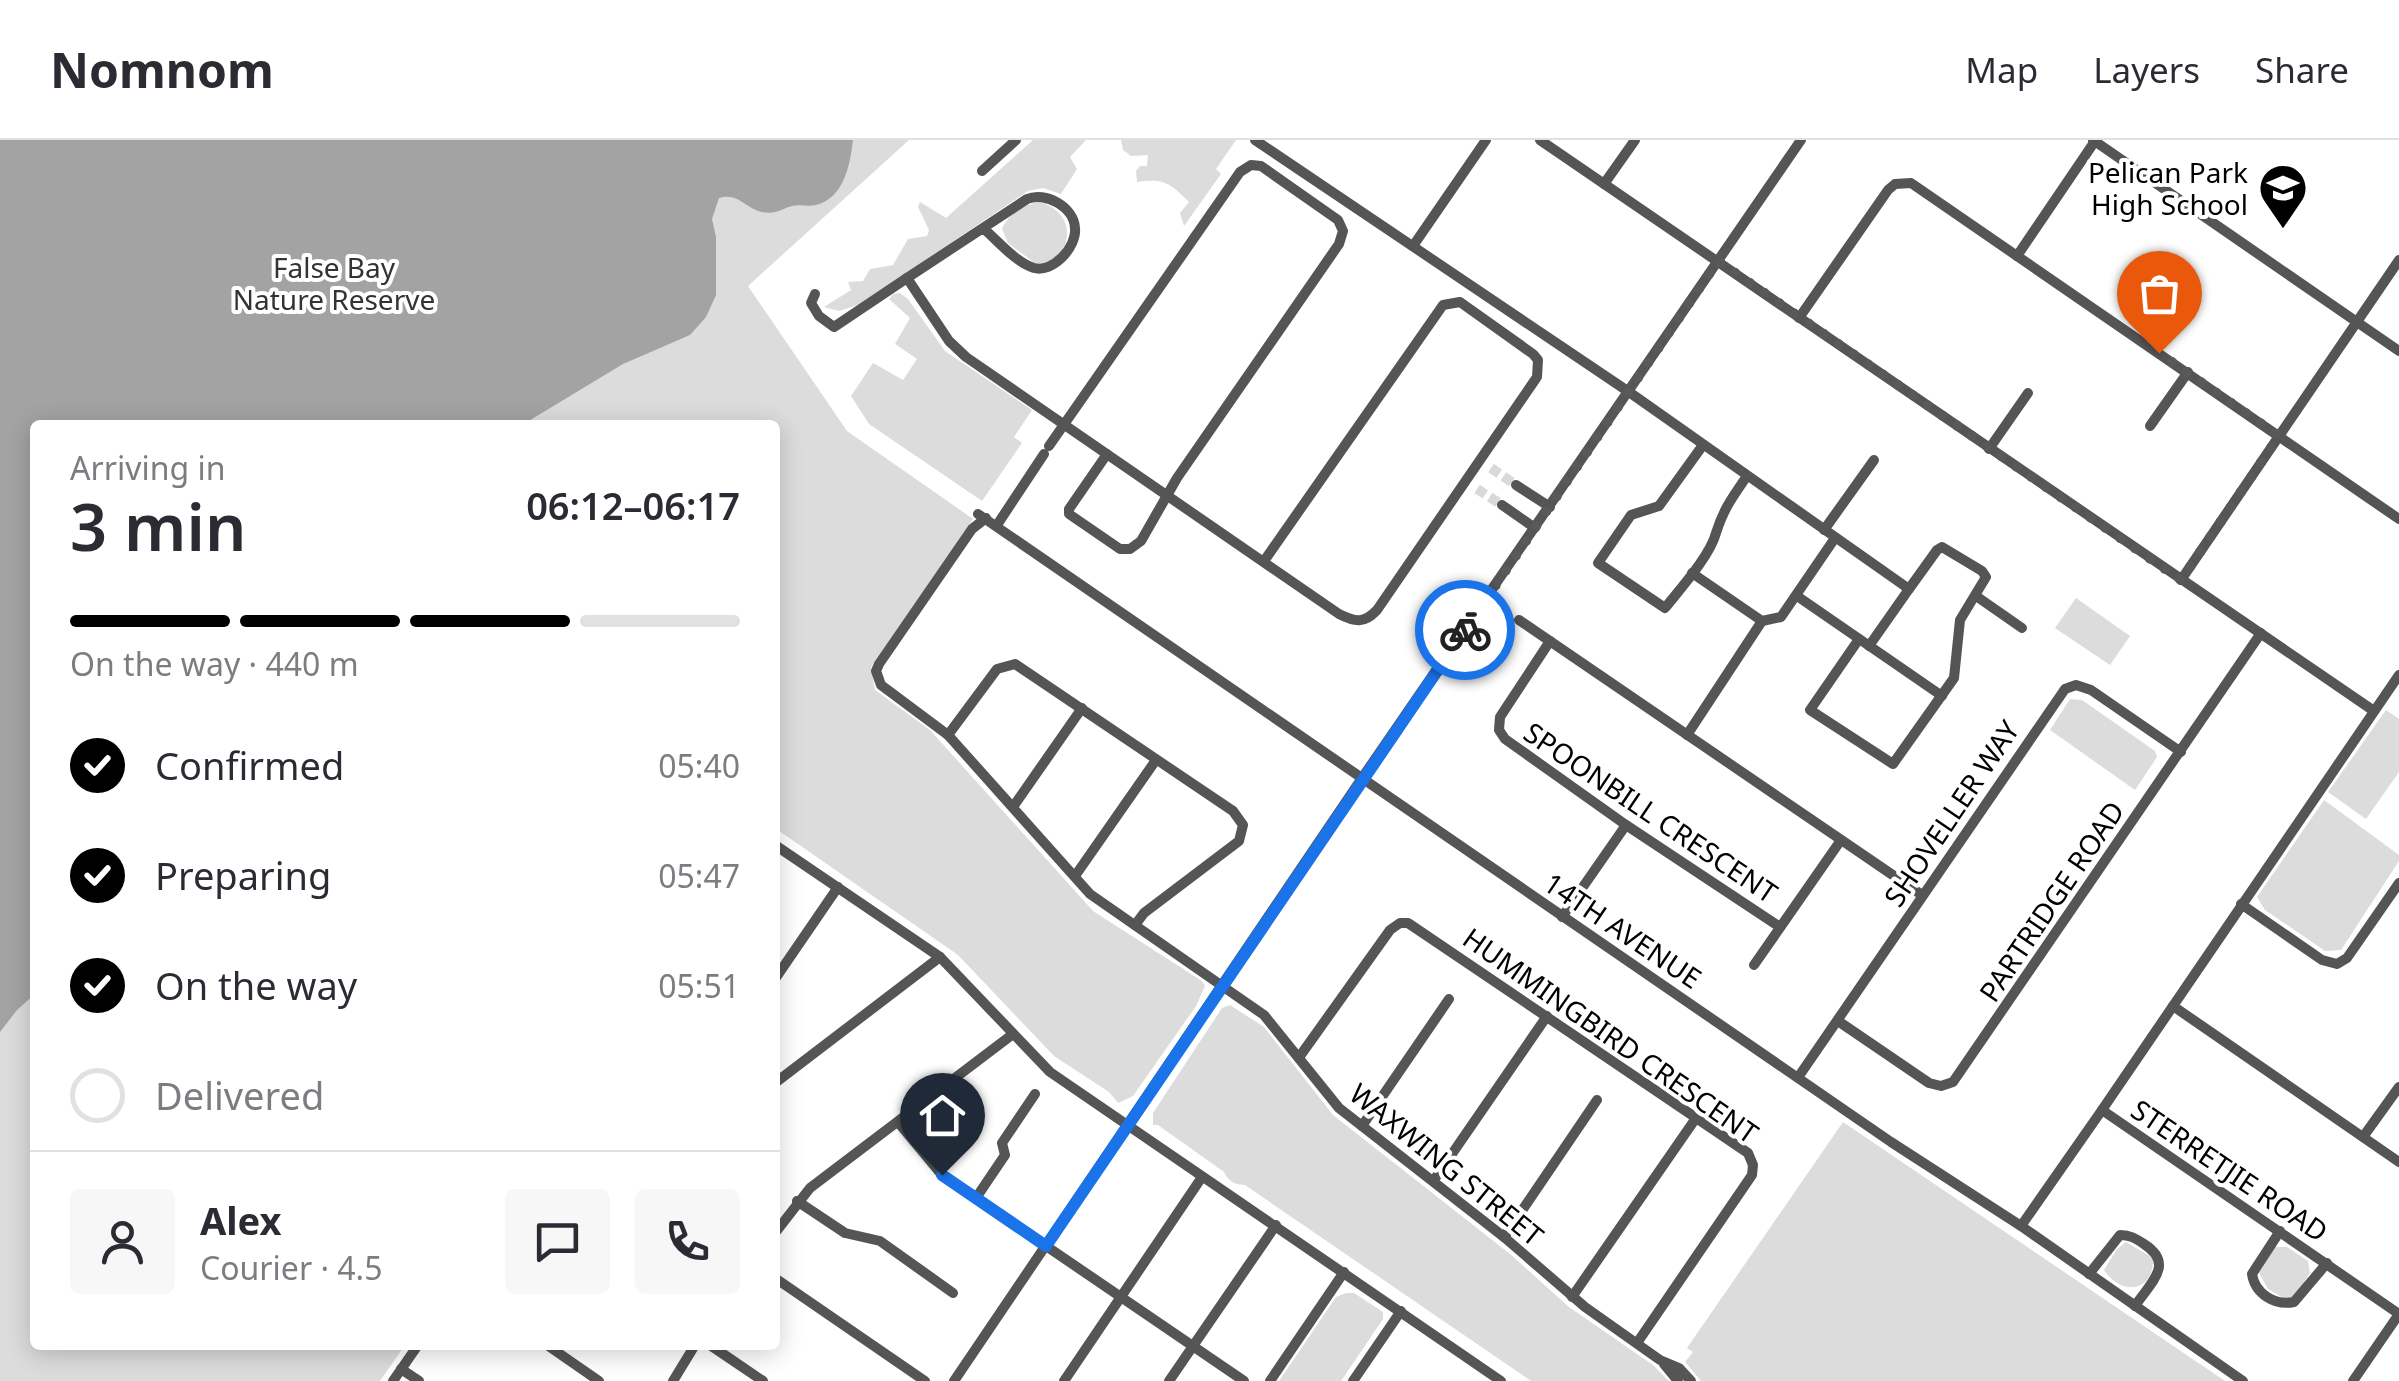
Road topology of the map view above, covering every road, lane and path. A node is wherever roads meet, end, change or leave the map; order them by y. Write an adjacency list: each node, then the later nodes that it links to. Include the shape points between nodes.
1 (1016, 140): 8 (street)
2 (1255, 140): 11 (street)
3 (1486, 140): 11 (street)
4 (1540, 140): 9 (street)
5 (1636, 140): 9 (street)
6 (1801, 140): 14 (street)
7 (2094, 141): 12 (street); 18 (street)
8 (982, 170)
9 (1604, 184): 14 (street)
10 (983, 228): 10 (street, via 1040,269 1054,266 1076,228 1069,214 1039,195); 15 (street)
11 (1414, 246): 23 (street)
12 (2018, 256): 17 (street, via 1910,183 1895,184); 22 (street)
13 (2399, 260): 18 (street)
14 (1718, 261): 17 (street); 23 (street)
15 (907, 278): 19 (street); 25 (street, via 957,349)
16 (815, 294): 19 (street, via 811,303)
17 (1799, 318): 29 (street)
18 (2356, 322): 21 (street); 27 (street)
19 (834, 327): 20 (street)
20 (842, 338)
21 (2399, 351)
22 (2188, 372): 26 (street); 27 (street)
23 (1629, 392): 28 (street); 40 (street)
24 (2028, 393): 29 (street)
25 (1063, 426): 30 (street); 38 (street, via 1240,172 1251,165 1266,169 1338,220 1342,238); 42 (street)
26 (2150, 426)
27 (2279, 436): 41 (street); 48 (street)
28 (1703, 445): 34 (street); 47 (street, via 1659,506 1634,512 1598,563 1666,608)
29 (1989, 449): 48 (street)
30 (1107, 454): 38 (street); 38 (street, via 1069,509 1073,519 1130,549)
31 (1874, 460): 44 (street)
32 (1480, 461): 33 (street); 35 (street); 46 (street, via 1537,377 1538,360 1466,306 1449,302)
33 (1491, 468)
34 (1747, 476): 44 (street); 47 (street)
35 (1466, 481): 37 (street); 46 (street, via 1363,622 1339,614)
36 (1516, 485): 40 (street)
37 (1478, 489)
38 (1168, 497): 46 (street)
39 (1502, 506): 43 (street)
40 (1550, 507): 43 (street)
41 (2399, 519)
42 (997, 525): 58 (street, 14TH AVENUE, via 982,516); 67 (street, 14TH AVENUE)
43 (1535, 528): 67 (street)
44 (1824, 530): 45 (street)
45 (1834, 538): 49 (street); 50 (street)
46 (1264, 562)
47 (1692, 573): 53 (street)
48 (2181, 580): 55 (street)
49 (1909, 589): 51 (street, via 1942,547 1982,571 1986,577); 57 (street)
50 (1797, 596): 53 (street, via 1781,617); 57 (street)
51 (1976, 596): 54 (street); 60 (street, via 1960,620 1956,673)
52 (1520, 620): 56 (street)
53 (1762, 621): 64 (street)
54 (2022, 628)
55 (2261, 634): 62 (street); 65 (street, PARTRIDGE ROAD)
56 (1550, 641): 64 (street); 69 (street, SPOONBILL CRESCENT, via 1503,710 1499,730)
57 (1864, 643): 60 (street); 60 (street, via 1810,710 1891,764)
58 (876, 672): 63 (street, WAXWING STREET, via 881,686)
59 (2399, 675): 62 (street)
60 (1942, 696)
61 (1082, 708): 63 (street, via 1008,664 997,669); 66 (street); 68 (street)
62 (2374, 710): 76 (street)
63 (948, 734): 68 (street, WAXWING STREET)
64 (1687, 735): 70 (street)
65 (2180, 752): 75 (street, SHOVELLER WAY, via 2091,690 2065,689); 87 (street, PARTRIDGE ROAD, via 1953,1082 1929,1084)
66 (1156, 760): 72 (street); 78 (street, via 1233,811 1243,830 1234,845)
67 (1362, 778): 77 (street, 14TH AVENUE); 83 (street)
68 (1013, 807): 72 (street, WAXWING STREET)
69 (1626, 826): 77 (street); 79 (street, SPOONBILL CRESCENT)
70 (1841, 840): 75 (street); 79 (street, SPOONBILL CRESCENT)
71 (780, 847): 74 (street)
72 (1075, 876): 78 (street, WAXWING STREET)
73 (2399, 883): 76 (street, via 2337,964)
74 (838, 888): 80 (street); 82 (street)
75 (1922, 895): 87 (street, SHOVELLER WAY)
76 (2241, 904): 85 (street)
77 (1562, 916): 90 (street, 14TH AVENUE)
78 (1135, 925): 83 (street, WAXWING STREET)
79 (1780, 928): 81 (street)
80 (940, 957): 88 (street); 91 (street)
81 (1754, 965)
82 (780, 972)
83 (1223, 986): 89 (street, WAXWING STREET, via 1264,1015); 98 (street)
84 (1449, 999): 99 (street)
85 (2172, 1006): 95 (street); 100 (street)
86 (1547, 1016): 89 (street, HUMMINGBIRD CRESCENT, via 1416,926 1400,923); 96 (street, HUMMINGBIRD CRESCENT); 103 (street)
87 (1838, 1021): 90 (street, SHOVELLER WAY)
88 (1013, 1034): 97 (street); 98 (street, via 1050,1072)
89 (1300, 1056): 99 (street, WAXWING STREET, via 1332,1100)
90 (1799, 1076): 107 (street, 14TH AVENUE)
91 (780, 1078)
92 (2399, 1087): 100 (street)
93 (1034, 1094): 104 (street)
94 (1597, 1100): 110 (street)
95 (2102, 1110): 107 (street, STERRETJIE ROAD); 109 (street, STERRETJIE ROAD)
96 (1696, 1118): 117 (street); 122 (street, HUMMINGBIRD CRESCENT, via 1748,1153 1753,1170)
97 (898, 1122): 104 (street, via 942,1175); 105 (street)
98 (1127, 1126): 102 (street); 111 (street)
99 (1362, 1126): 103 (street, WAXWING STREET)
100 (2363, 1137): 101 (street)
101 (2399, 1162)
102 (1202, 1177): 106 (street); 118 (street)
103 (1434, 1180): 110 (street, WAXWING STREET)
104 (976, 1198): 111 (street)
105 (798, 1202): 108 (street); 116 (street, via 845,1233 880,1241)
106 (1276, 1225): 113 (street); 123 (street)
107 (2021, 1226): 114 (street, 14TH AVENUE)
108 (780, 1227)
109 (2280, 1231): 112 (street, STERRETJIE ROAD); 112 (street, via 2252,1274 2262,1293 2280,1304 2294,1302)
110 (1504, 1236): 117 (street, WAXWING STREET)
111 (1046, 1246): 118 (street); 136 (street)
112 (2326, 1264): 121 (street, STERRETJIE ROAD)
113 (1344, 1272): 120 (street); 140 (street)
114 (2089, 1274): 119 (street, 14TH AVENUE); 119 (street, via 2120,1235 2156,1251 2161,1264)
115 (780, 1281): 135 (street)
116 (953, 1293)
117 (1572, 1296): 122 (street, WAXWING STREET)
118 (1120, 1297): 123 (street); 137 (street)
119 (2135, 1306): 145 (street, 14TH AVENUE)
120 (1401, 1311): 141 (street); 142 (street)
121 (2399, 1314): 146 (street)
122 (1637, 1344): 128 (street, WAXWING STREET)
123 (1193, 1346): 138 (street); 139 (street)
124 (414, 1350): 129 (street)
125 (553, 1350): 132 (street)
126 (692, 1350): 133 (street)
127 (717, 1350): 134 (street)
128 (1660, 1360): 143 (street, WAXWING STREET); 144 (street, WAXWING STREET)
129 (401, 1368): 130 (street); 131 (street)
130 (393, 1381)
131 (419, 1381)
132 (598, 1381)
133 (673, 1381)
134 (763, 1381)
135 (925, 1381)
136 (954, 1381)
137 (1064, 1381)
138 (1169, 1381)
139 (1244, 1381)
140 (1270, 1381)
141 (1353, 1381)
142 (1501, 1381)
143 (1678, 1381)
144 (1692, 1381)
145 (2244, 1381)
146 (2353, 1381)

